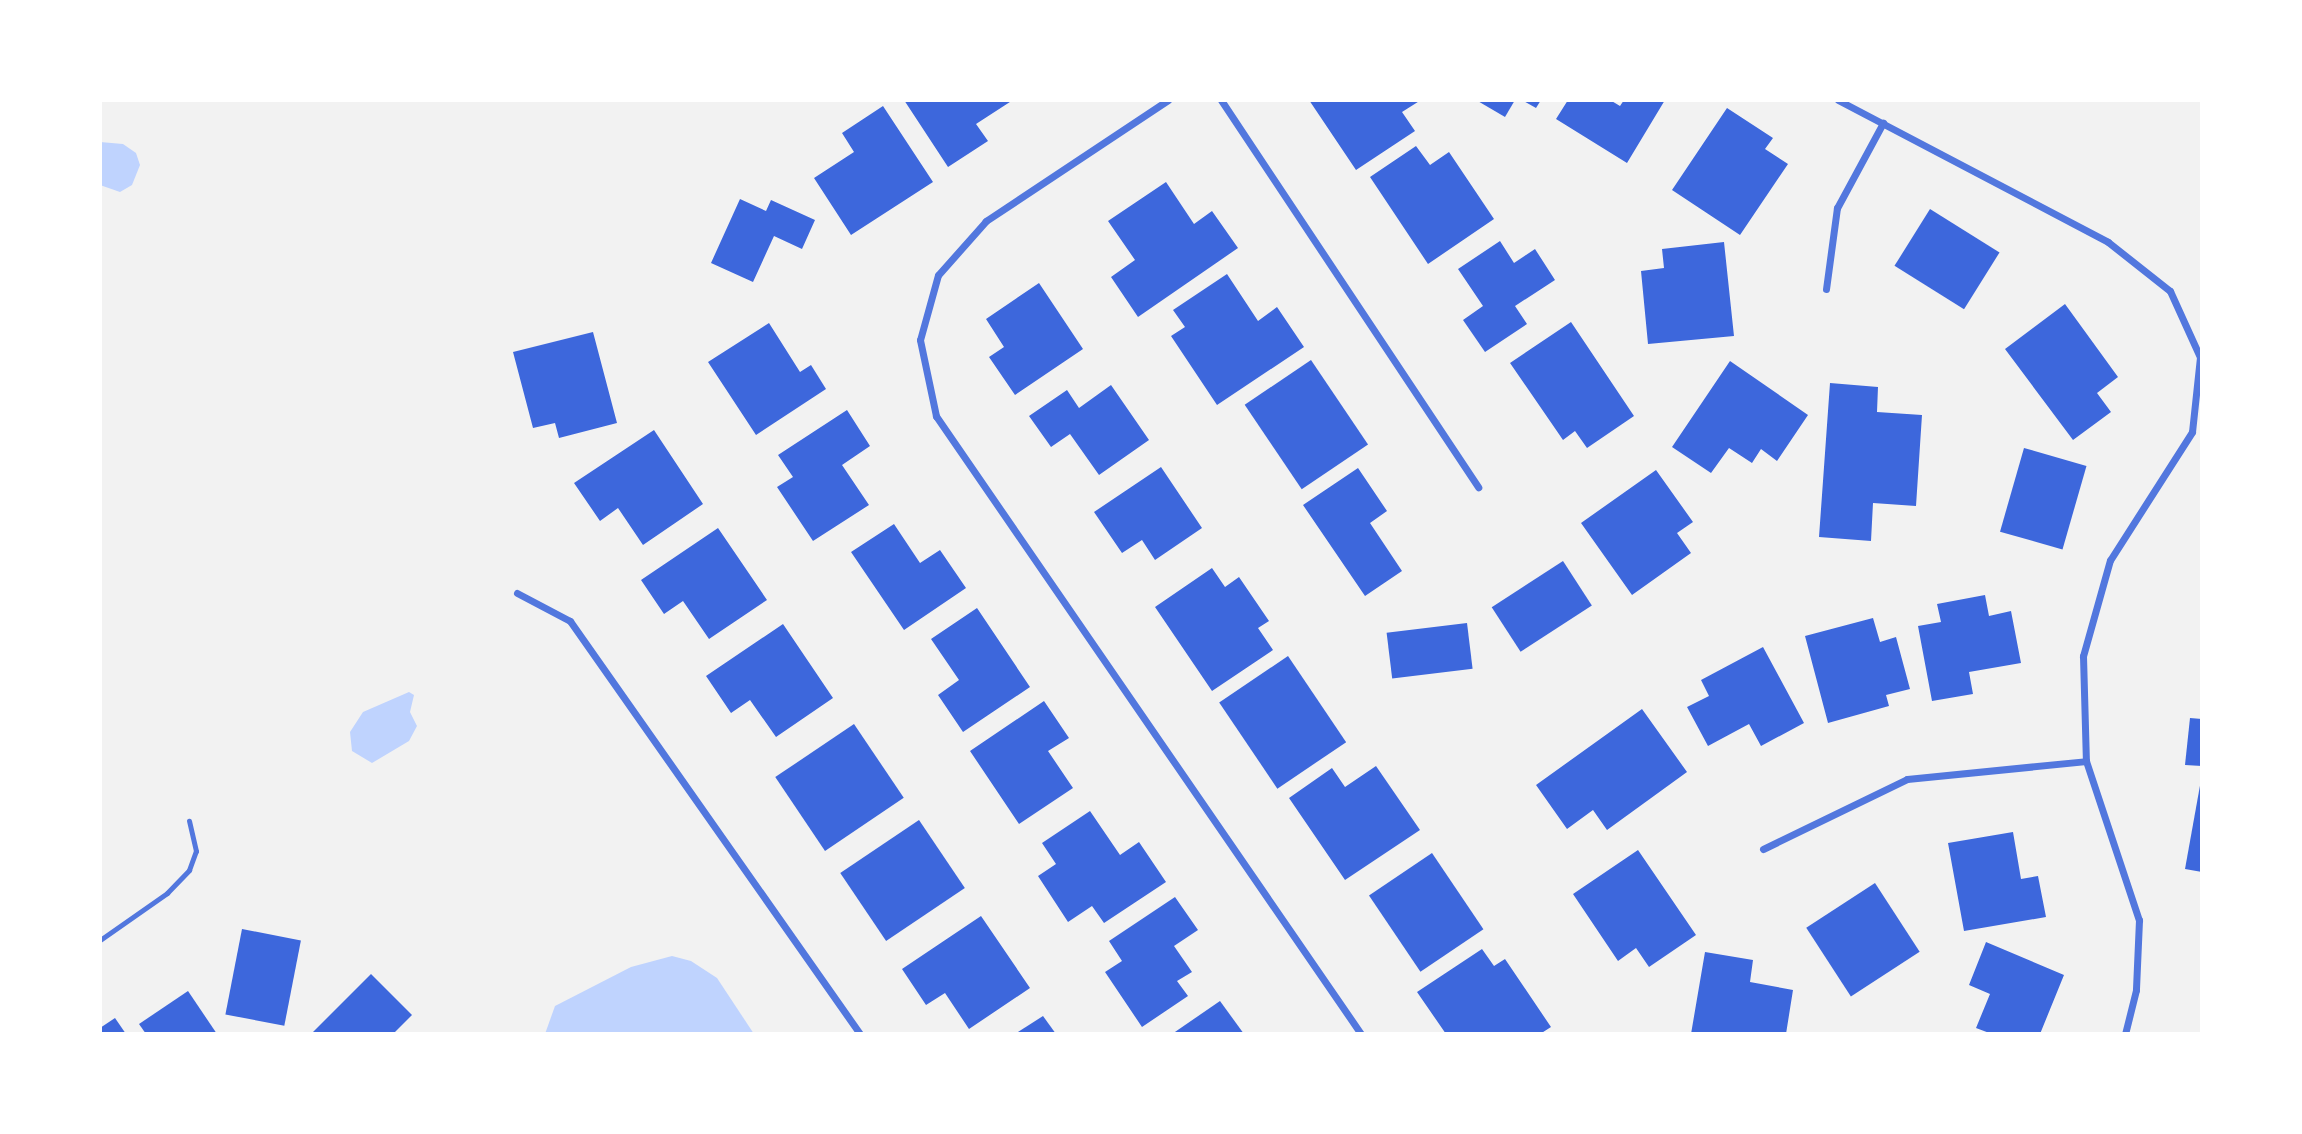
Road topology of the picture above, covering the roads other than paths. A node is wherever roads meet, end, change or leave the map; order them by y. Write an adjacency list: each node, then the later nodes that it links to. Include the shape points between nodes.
1 (1168, 100): 13 (street, via 986,221 938,275 920,340 936,416)
2 (1221, 100): 6 (street)
3 (1838, 100): 4 (street)
4 (1883, 123): 5 (street, via 1837,208); 8 (street, via 2108,242 2170,291 2200,357 2192,432 2110,560 2083,656)
5 (1826, 289)
6 (1479, 487)
7 (517, 593): 12 (street, via 570,621)
8 (2086, 761): 10 (street, via 1907,779); 14 (street, via 2139,920 2136,990)
9 (189, 821): 11 (lane, via 196,850 189,870 167,893)
10 (1763, 849)
11 (100, 940)
12 (860, 1034)
13 (1361, 1034)
14 (2125, 1034)

